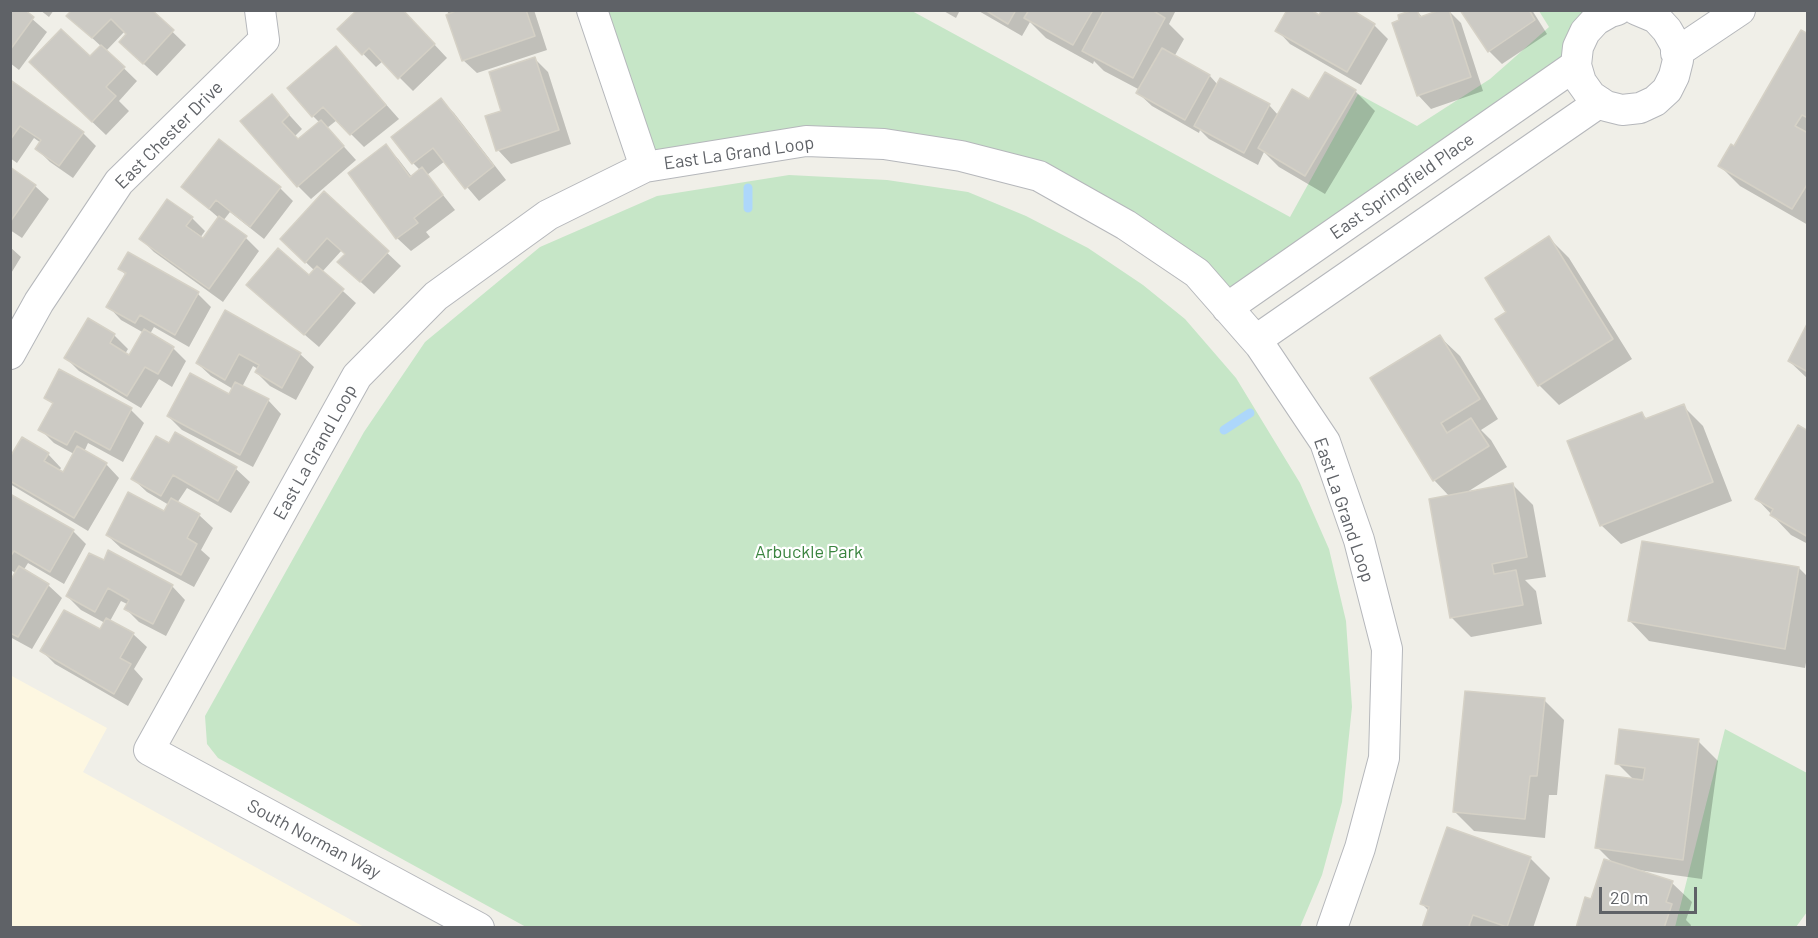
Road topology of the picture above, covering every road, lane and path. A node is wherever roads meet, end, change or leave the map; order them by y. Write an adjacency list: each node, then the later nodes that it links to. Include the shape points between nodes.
1 (260, 10): 12 (street, East Chester Drive, via 264,40 119,182 39,302)
2 (592, 10): 9 (street)
3 (1740, 10): 6 (street)
4 (1648, 12): 6 (street, via 1667,30)
5 (1605, 13): 7 (street, via 1585,32)
6 (1676, 53): 8 (street, via 1674,76 1655,101 1622,110)
7 (1576, 65): 8 (street, via 1581,82); 10 (street, East Springfield Place)
8 (1600, 102): 11 (street)
9 (645, 167): 10 (street, East La Grand Loop, via 806,141 884,144 961,156 1039,176 1126,225 1197,273); 13 (street, East La Grand Loop, via 548,215 436,296 357,376)
10 (1227, 308): 11 (street, East La Grand Loop)
11 (1256, 340): 15 (street, East La Grand Loop, via 1325,442 1359,540 1387,649 1384,758 1360,848)
12 (10, 354)
13 (149, 750): 14 (street, South Norman Way)
14 (479, 927)
15 (1332, 927)

